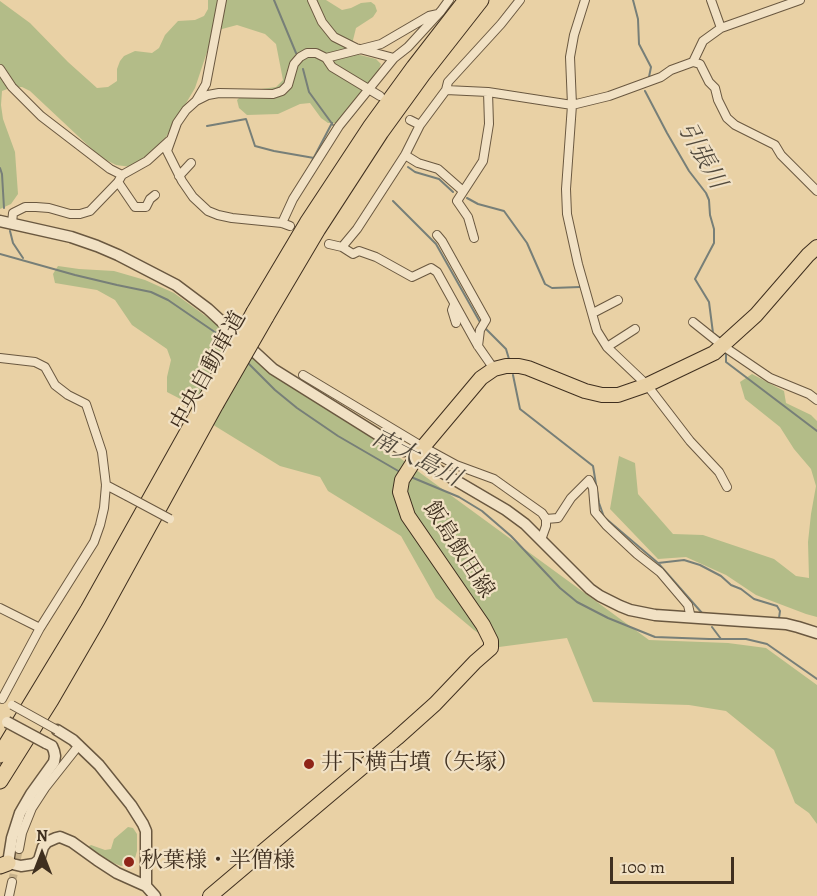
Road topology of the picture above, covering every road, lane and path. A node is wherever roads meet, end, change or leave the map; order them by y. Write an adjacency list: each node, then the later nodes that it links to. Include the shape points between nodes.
1 (222, 0): 21 (street, via 206,84)
2 (312, 0): 12 (street, via 334,37)
3 (449, 0): 10 (street)
4 (466, 0): 42 (highway, 中央自動車道, via 370,126 308,223)
5 (481, 0): 42 (highway, 中央自動車道, via 381,132)
6 (520, 0): 18 (street, via 448,82)
7 (585, 0): 22 (street, via 570,57)
8 (711, 0): 11 (street)
9 (800, 0): 11 (street)
10 (438, 14): 12 (street, via 381,44); 14 (street)
11 (721, 28): 15 (street, via 703,41)
12 (358, 49): 13 (street); 14 (street)
13 (326, 58): 17 (street, via 332,67); 21 (street, via 316,53 300,57 288,85 273,94 219,93)
14 (394, 58): 17 (street)
15 (693, 62): 22 (street, via 609,96); 31 (street, via 700,64 715,88 727,118 774,145)
16 (0, 69): 28 (street, via 41,116)
17 (369, 90): 20 (street); 29 (street, via 339,126 293,199 286,225 208,211)
18 (446, 90): 19 (street); 24 (street)
19 (488, 92): 22 (street); 30 (street, via 489,124 483,161)
20 (380, 96)
21 (196, 101): 25 (street, via 177,123)
22 (572, 105): 43 (street, via 567,214)
23 (410, 120): 24 (street)
24 (420, 125): 26 (street)
25 (171, 138): 28 (street, via 147,161); 29 (street, via 167,151)
26 (405, 155): 30 (street, via 418,164 438,169); 38 (street)
27 (191, 163): 29 (street)
28 (120, 178): 32 (street, via 135,207 146,207); 34 (street, via 90,211 70,214 25,207 13,213)
29 (179, 180)
30 (463, 191): 36 (street, via 456,201 468,217)
31 (817, 191)
32 (155, 195)
33 (0, 221): 34 (street)
34 (12, 223): 57 (street, via 97,246 176,285 273,369)
35 (437, 235): 47 (street, via 486,320)
36 (474, 238)
37 (329, 244): 38 (street)
38 (342, 247): 41 (street, via 353,254 359,251 376,257 412,277 431,268)
39 (817, 247): 48 (main road)
40 (618, 300): 43 (street)
41 (454, 304): 45 (street); 47 (street)
42 (260, 314): 55 (highway, 中央自動車道, bridge)
43 (593, 314): 49 (street)
44 (693, 322): 48 (street)
45 (456, 323)
46 (635, 328): 49 (street)
47 (478, 346): 51 (street)
48 (723, 346): 53 (main road); 54 (street, via 770,378)
49 (607, 347): 53 (street)
50 (0, 358): 59 (street, via 45,367 55,385 86,405 102,452)
51 (494, 369): 53 (main road, via 528,368 602,395 618,395); 56 (main road, 飯島飯田線, via 481,378)
52 (303, 375): 56 (street)
53 (647, 385): 60 (street)
54 (817, 400)
55 (211, 401): 72 (highway, 中央自動車道); 73 (highway, 中央自動車道, via 98,619)
56 (423, 447): 62 (street, via 494,480); 80 (main road, 飯島飯田線, via 402,480 400,492 408,516 483,625 491,648 397,738)
57 (404, 452)
58 (426, 463): 63 (street, via 506,510)
59 (106, 485): 61 (street, bridge); 66 (street, via 94,542)
60 (727, 487)
61 (170, 519)
62 (546, 519): 63 (street); 65 (street, via 558,518 589,480 595,512 660,572 688,605)
63 (541, 540): 65 (street, via 590,589 610,602 630,610)
64 (0, 609): 66 (street)
65 (691, 618): 67 (street, via 786,624)
66 (40, 628): 68 (street)
67 (817, 633)
68 (1, 699): 70 (street, bridge)
69 (3, 720): 75 (street, bridge, via 46,742 55,756 20,813)
70 (57, 730): 71 (street)
71 (79, 745): 74 (street, via 32,808); 77 (street, via 126,797 143,824)
72 (0, 755)
73 (1, 780)
74 (19, 849)
75 (3, 864): 77 (street, via 34,864 47,842 60,837)
76 (12, 882): 78 (street)
77 (146, 886): 79 (street)
78 (9, 896)
79 (155, 896)
80 (210, 896)

